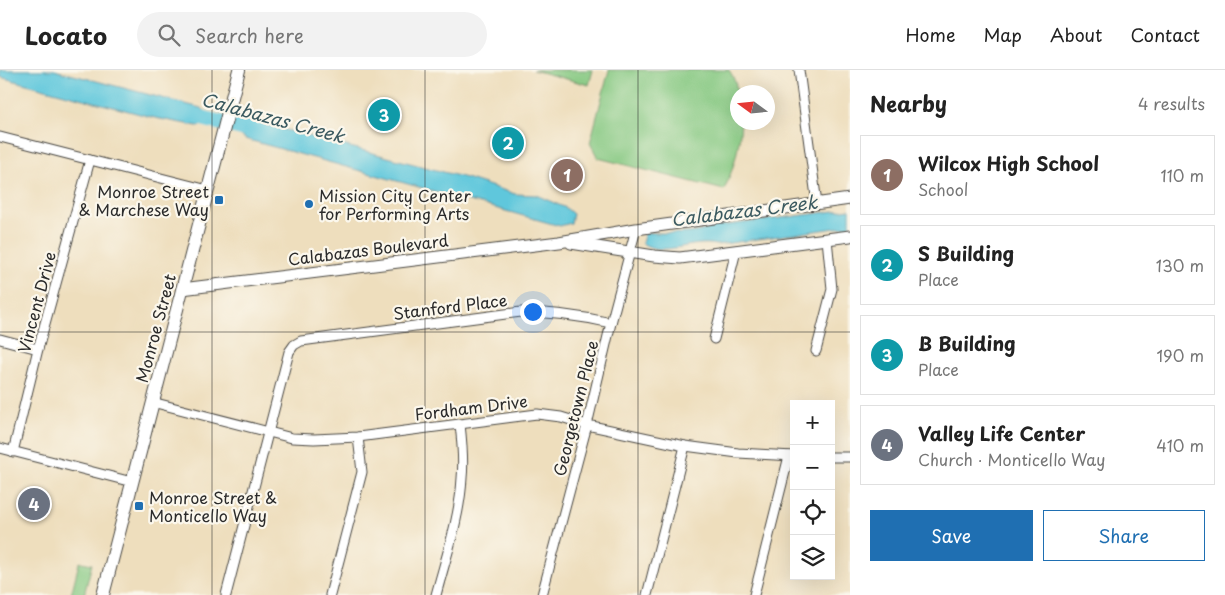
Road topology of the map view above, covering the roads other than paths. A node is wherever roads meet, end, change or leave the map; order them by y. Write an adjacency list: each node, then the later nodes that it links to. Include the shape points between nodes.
1 (239, 70): 5 (main road, Monroe Street)
2 (799, 70): 7 (street)
3 (0, 137): 4 (street)
4 (90, 160): 5 (street); 18 (street, Vincent Drive)
5 (208, 190): 14 (main road, Monroe Street)
6 (850, 199): 7 (street, Calabazas Boulevard)
7 (816, 204): 8 (street, Calabazas Boulevard)
8 (636, 229): 11 (street, Calabazas Boulevard); 13 (street, Georgetown Place)
9 (850, 236): 10 (street, Calabazas Boulevard)
10 (827, 239): 12 (street, Calabazas Boulevard); 19 (street, via 832,290)
11 (559, 242): 13 (street, Calabazas Boulevard); 14 (street, Calabazas Boulevard)
12 (736, 251): 13 (street, Calabazas Boulevard, via 680,258); 17 (street)
13 (630, 252): 15 (street, Georgetown Place)
14 (182, 288): 20 (main road, Monroe Street)
15 (611, 323): 22 (street, Georgetown Place); 23 (street, Stanford Place, via 576,315 521,312 301,341 289,352)
16 (0, 339): 18 (street)
17 (714, 339)
18 (38, 349): 27 (street, Vincent Drive)
19 (816, 351)
20 (152, 402): 23 (street, Fordham Drive); 32 (main road, Monroe Street)
21 (460, 424): 22 (street, Fordham Drive, via 537,414); 24 (street, Fordham Drive); 36 (street, via 463,453 458,509)
22 (587, 425): 25 (street, Fordham Drive); 37 (street, Georgetown Place)
23 (268, 432): 24 (street, Fordham Drive, via 314,440); 34 (street)
24 (358, 437): 35 (street, via 362,472)
25 (685, 446): 28 (street, Fordham Drive); 38 (street)
26 (0, 448): 27 (street)
27 (13, 452): 32 (street)
28 (790, 456)
29 (835, 457): 30 (street)
30 (850, 457)
31 (790, 463): 39 (street)
32 (132, 482): 33 (main road, Monroe Street)
33 (103, 595)
34 (226, 595)
35 (330, 595)
36 (436, 595)
37 (542, 595)
38 (647, 595)
39 (754, 595)

